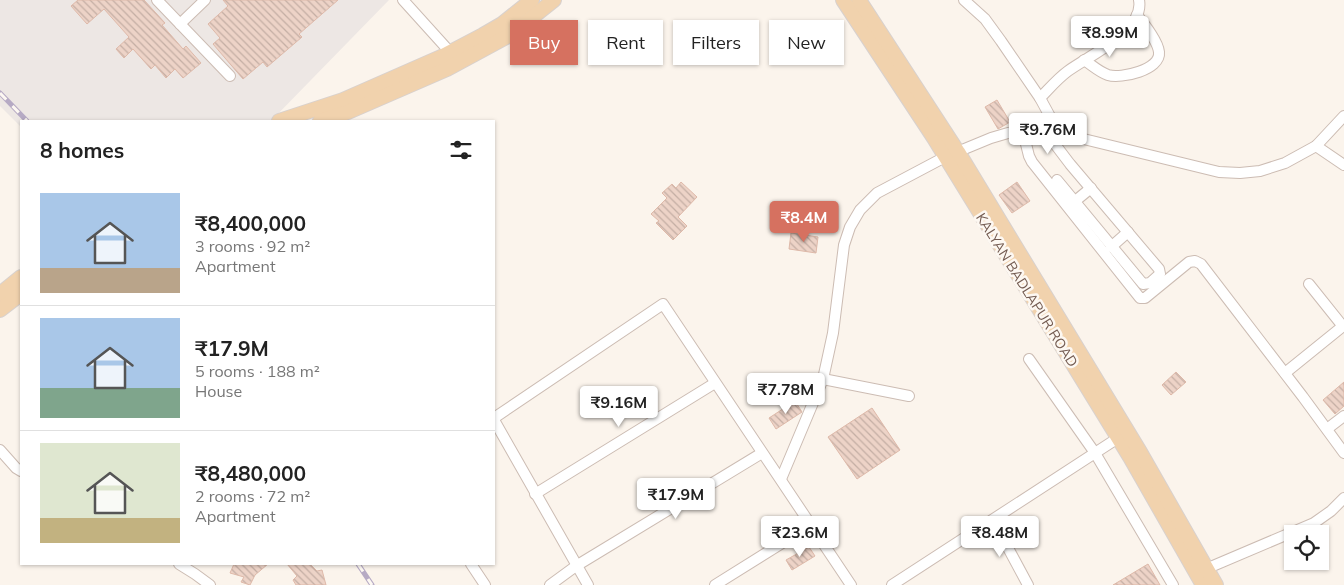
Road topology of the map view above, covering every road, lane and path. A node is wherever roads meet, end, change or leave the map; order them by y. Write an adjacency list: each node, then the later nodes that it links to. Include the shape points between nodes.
1 (158, 0): 11 (street)
2 (205, 0): 11 (street)
3 (404, 0): 12 (street)
4 (532, 0): 12 (main road)
5 (554, 0): 12 (main road, via 510,35)
6 (843, 0): 23 (main road, KALYAN BADLAPUR ROAD, via 928,130)
7 (858, 0): 23 (main road, KALYAN BADLAPUR ROAD)
8 (964, 0): 15 (street, via 985,19)
9 (1139, 0): 10 (street)
10 (1137, 15): 13 (street, via 1116,40); 13 (street, via 1158,45 1156,62 1120,76 1101,72)
11 (180, 24): 14 (street)
12 (453, 58): 17 (main road); 18 (main road, via 348,112)
13 (1084, 60): 15 (street)
14 (230, 76)
15 (1040, 98): 21 (street)
16 (1344, 116): 22 (street)
17 (282, 120)
18 (323, 120)
19 (1046, 131): 20 (street); 21 (street); 26 (street)
20 (1023, 132): 23 (street, via 991,138); 36 (street, via 1032,162 1140,298 1145,298 1189,262 1198,262)
21 (1059, 133): 22 (street, via 1219,172 1260,171 1285,163)
22 (1316, 146): 24 (street)
23 (952, 155): 37 (street, via 877,193 860,210 850,227 844,245 833,333); 44 (main road, KALYAN BADLAPUR ROAD); 49 (main road, KALYAN BADLAPUR ROAD)
24 (1344, 165)
25 (1056, 180): 27 (street)
26 (1091, 188): 27 (street); 28 (street)
27 (1074, 202): 29 (street)
28 (1128, 232): 29 (street); 29 (street, via 1159,268 1160,274 1150,283 1142,284)
29 (1112, 247)
30 (20, 278): 32 (main road)
31 (1309, 284): 36 (street, via 1342,327)
32 (0, 294)
33 (20, 295): 34 (main road)
34 (0, 310)
35 (1029, 359): 47 (street)
36 (1285, 373): 43 (street)
37 (823, 379): 39 (street); 51 (street)
38 (716, 383): 41 (street, via 663,304); 46 (street); 52 (street)
39 (909, 396)
40 (1344, 416): 43 (street)
41 (495, 418)
42 (495, 421): 52 (street)
43 (1327, 430): 48 (street)
44 (1118, 438): 47 (street); 49 (main road, KALYAN BADLAPUR ROAD)
45 (0, 450): 50 (street)
46 (762, 453): 51 (street); 58 (street)
47 (1095, 453): 54 (street); 68 (street)
48 (1344, 453)
49 (1135, 454): 59 (main road, KALYAN BADLAPUR ROAD)
50 (20, 470)
51 (781, 479): 55 (street)
52 (535, 494): 58 (street)
53 (1344, 498): 59 (street, via 1314,523)
54 (993, 520): 66 (street); 67 (street)
55 (811, 524): 64 (street); 65 (street)
56 (181, 565): 60 (street)
57 (472, 565): 61 (street)
58 (576, 566): 62 (street); 63 (street)
59 (1202, 576): 69 (main road, KALYAN BADLAPUR ROAD)
60 (210, 585)
61 (485, 585)
62 (550, 585)
63 (588, 585)
64 (715, 585)
65 (851, 585)
66 (892, 585)
67 (1028, 585)
68 (1173, 585)
69 (1216, 585)

